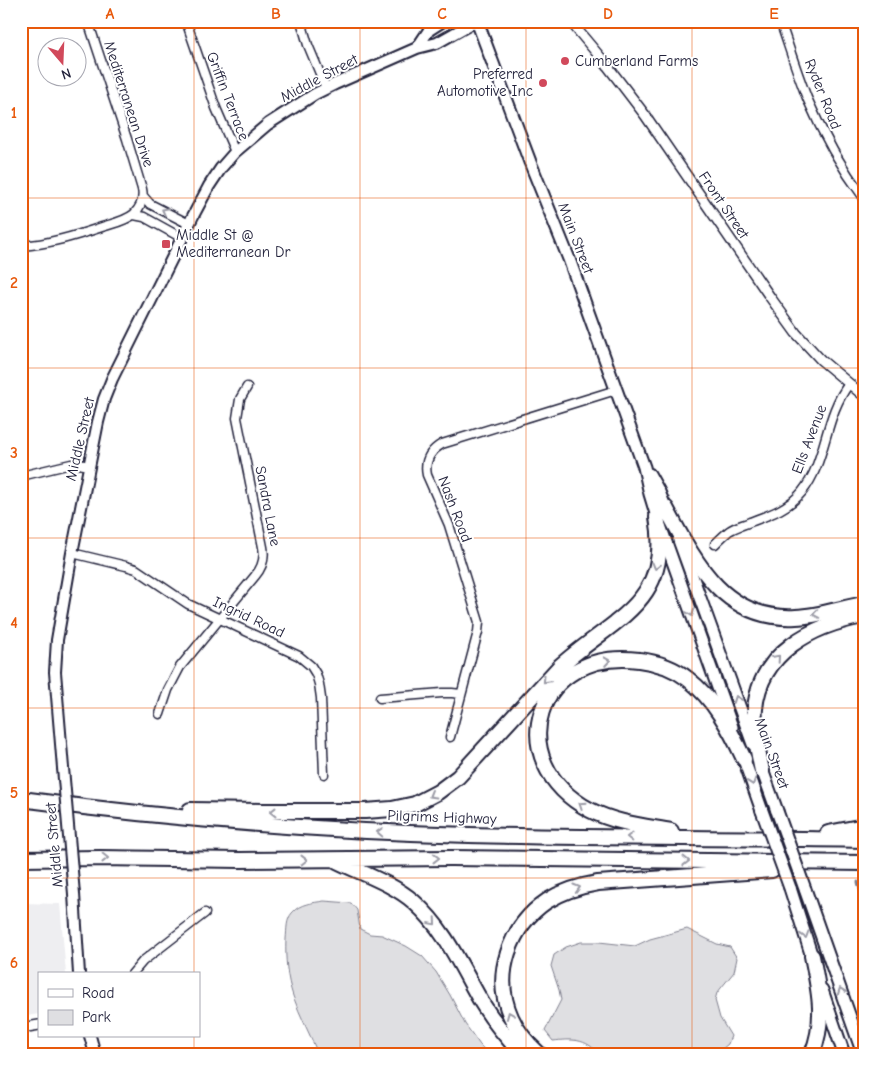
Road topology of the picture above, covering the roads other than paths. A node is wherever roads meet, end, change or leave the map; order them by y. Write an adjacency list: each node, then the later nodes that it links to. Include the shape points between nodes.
1 (88, 21): 11 (street, Mediterranean Drive)
2 (186, 21): 10 (street, Griffin Terrace)
3 (301, 21): 9 (street)
4 (443, 21): 8 (main road, Middle Street, via 429,30)
5 (477, 21): 8 (main road, Middle Street, via 437,43); 19 (main road, Main Street)
6 (570, 21): 17 (street, Front Street, via 645,115 788,323 812,352)
7 (780, 21): 12 (street, Ryder Road, via 818,121 831,148)
8 (417, 48): 9 (main road, Middle Street)
9 (326, 88): 10 (main road, Middle Street, via 268,124)
10 (235, 152): 14 (main road, Middle Street, via 209,186)
11 (143, 196): 13 (street); 14 (street, one-way to 11, via 150,204)
12 (864, 198)
13 (134, 215): 15 (street, via 144,217); 16 (street, via 71,237)
14 (189, 224): 15 (main road, Middle Street)
15 (182, 238): 21 (main road, Middle Street, via 112,380 101,408)
16 (21, 246)
17 (849, 384): 20 (street, Front Street); 24 (street, Ells Avenue, via 838,401 813,475 801,492 784,508 735,528)
18 (247, 387): 28 (street, Sandra Lane, via 240,399 237,418 264,557 259,571)
19 (616, 390): 23 (main road, Main Street, via 644,466 655,484); 29 (street, Nash Road, via 447,442 430,454 426,463 427,475 448,525 478,622)
20 (864, 396)
21 (89, 466): 22 (street, via 71,464); 25 (main road, Middle Street)
22 (21, 476)
23 (662, 513): 26 (highway, one-way to 23, via 790,617 760,613 745,607 727,596 706,576); 33 (main road, Main Street, one-way to 33); 34 (main road, Main Street, one-way to 23, via 694,581); 37 (highway, one-way to 37, via 658,564 640,600 572,654 465,770 431,797 400,808 364,811)
24 (715, 544)
25 (72, 553): 28 (street, Ingrid Road, via 136,569 188,604); 47 (main road, Middle Street, bridge, via 58,630 56,688)
26 (864, 604)
27 (864, 616): 34 (highway, one-way to 27, via 755,709 760,688 771,666 784,651 806,636 836,623)
28 (221, 618): 31 (street, Sandra Lane, via 176,674); 35 (street, Ingrid Road, via 300,656 311,666 321,698)
29 (461, 694): 30 (street); 32 (street, Nash Road)
30 (380, 698)
31 (160, 714)
32 (450, 737)
33 (744, 758): 39 (highway, one-way to 33, via 625,822 583,806 565,791 546,766 539,746 540,716 553,689 584,667 598,662 631,659 655,663 680,673 703,693 726,723); 46 (main road, Main Street, one-way to 46, bridge)
34 (762, 771): 57 (main road, Main Street, one-way to 34, bridge)
35 (324, 774)
36 (21, 799): 37 (highway, Pilgrims Highway)
37 (88, 808): 39 (highway, Pilgrims Highway, one-way to 37, via 495,836 365,831)
38 (864, 826): 40 (highway)
39 (731, 838): 40 (highway, Pilgrims Highway)
40 (802, 839): 41 (highway, Pilgrims Highway)
41 (864, 840)
42 (21, 859): 43 (highway, one-way to 43)
43 (334, 859): 44 (highway, one-way to 44); 53 (highway, one-way to 53, via 394,888 426,914 446,939 492,1018)
44 (864, 864): 54 (highway, one-way to 44, via 510,1016 504,996 504,974 509,950 518,931 547,902 572,889 598,883)
45 (206, 913): 48 (street, via 142,961)
46 (812, 956): 55 (highway, via 820,1014 819,1033); 56 (main road, Main Street)
47 (79, 972)
48 (134, 972)
49 (38, 1024): 50 (street)
50 (21, 1028)
51 (91, 1038): 52 (main road)
52 (95, 1054)
53 (522, 1054)
54 (538, 1054)
55 (812, 1054)
56 (844, 1054)
57 (863, 1054)

